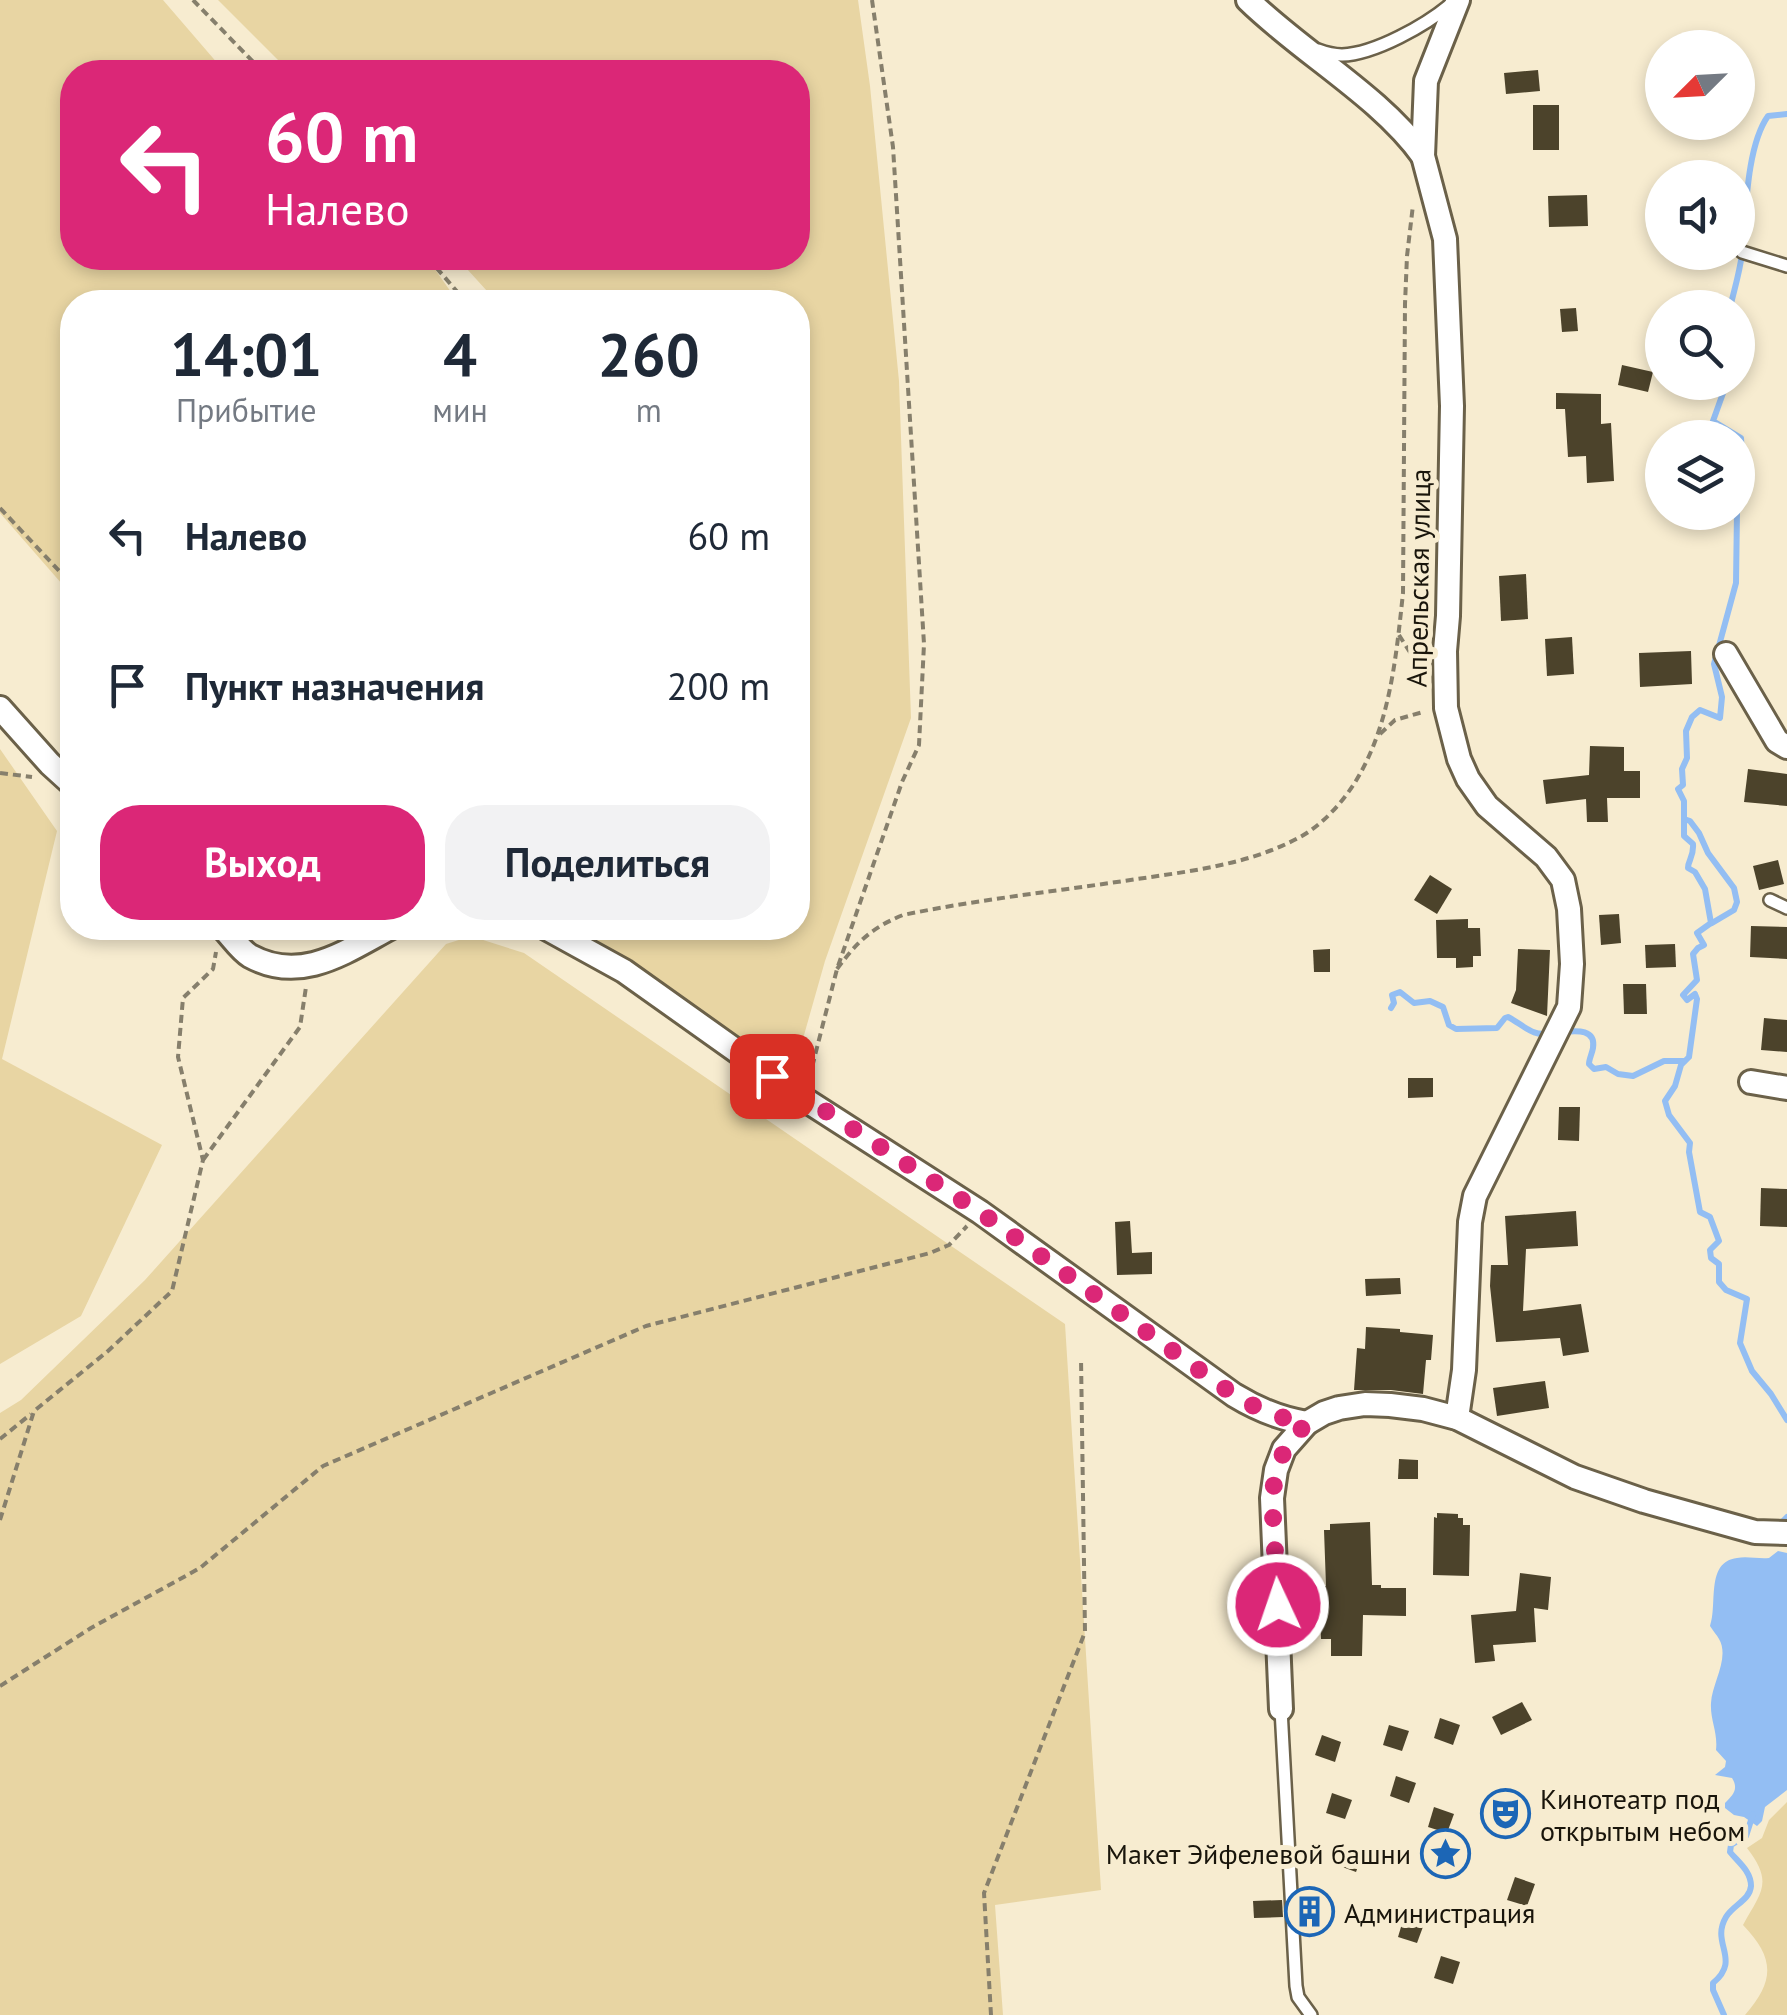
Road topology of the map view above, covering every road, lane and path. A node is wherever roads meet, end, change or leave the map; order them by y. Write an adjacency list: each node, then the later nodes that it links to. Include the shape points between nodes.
1 (193, 0): 6 (path)
2 (872, 0): 28 (path, via 893,147 924,696 920,745)
3 (1248, 0): 5 (street, Апрельская улица)
4 (1457, 0): 5 (lane, via 1357,53 1331,54); 7 (street, Апрельская улица, via 1426,81)
5 (1291, 39): 7 (street, Апрельская улица, via 1388,116)
6 (251, 60)
7 (1423, 156): 17 (street, Апрельская улица, via 1447,270 1452,406)
8 (1415, 191): 18 (path, via 1406,272 1402,593 1390,693)
9 (1755, 256): 10 (lane)
10 (1787, 266)
11 (438, 270): 12 (path)
12 (456, 290)
13 (0, 508): 14 (path)
14 (60, 572)
15 (1726, 654): 19 (street, via 1777,742)
16 (0, 708): 20 (street)
17 (1446, 708): 18 (path, via 1403,716); 36 (street, Апрельская улица, via 1479,796 1563,880 1572,964 1569,1007 1476,1196)
18 (1377, 737): 28 (path, via 1336,807 1276,848 1200,870 902,915 857,942)
19 (1787, 747)
20 (60, 773)
21 (1770, 900): 22 (lane)
22 (1787, 908)
23 (219, 940): 32 (path, via 212,969 183,998 178,1057)
24 (229, 940): 27 (street, via 248,955)
25 (368, 940): 27 (street)
26 (568, 940): 31 (street, via 624,971)
27 (309, 968): 32 (path, via 300,1027)
28 (837, 970): 31 (path)
29 (1751, 1082): 30 (street)
30 (1787, 1088)
31 (804, 1099): 33 (street)
32 (203, 1160): 35 (path, via 172,1290)
33 (980, 1212): 37 (street, via 1234,1395); 41 (path, via 939,1250 646,1326 323,1466 200,1568)
34 (1081, 1358): 43 (path, via 1084,1632 984,1892)
35 (34, 1411): 38 (path); 39 (path)
36 (1457, 1418): 37 (street, via 1376,1404 1339,1408); 40 (street, via 1575,1478 1755,1532)
37 (1307, 1423): 42 (street, via 1284,1449 1272,1498)
38 (0, 1439)
39 (0, 1520)
40 (1787, 1533)
41 (0, 1686)
42 (1282, 1708): 44 (lane, via 1296,1986)
43 (991, 2015)
44 (1311, 2015)

